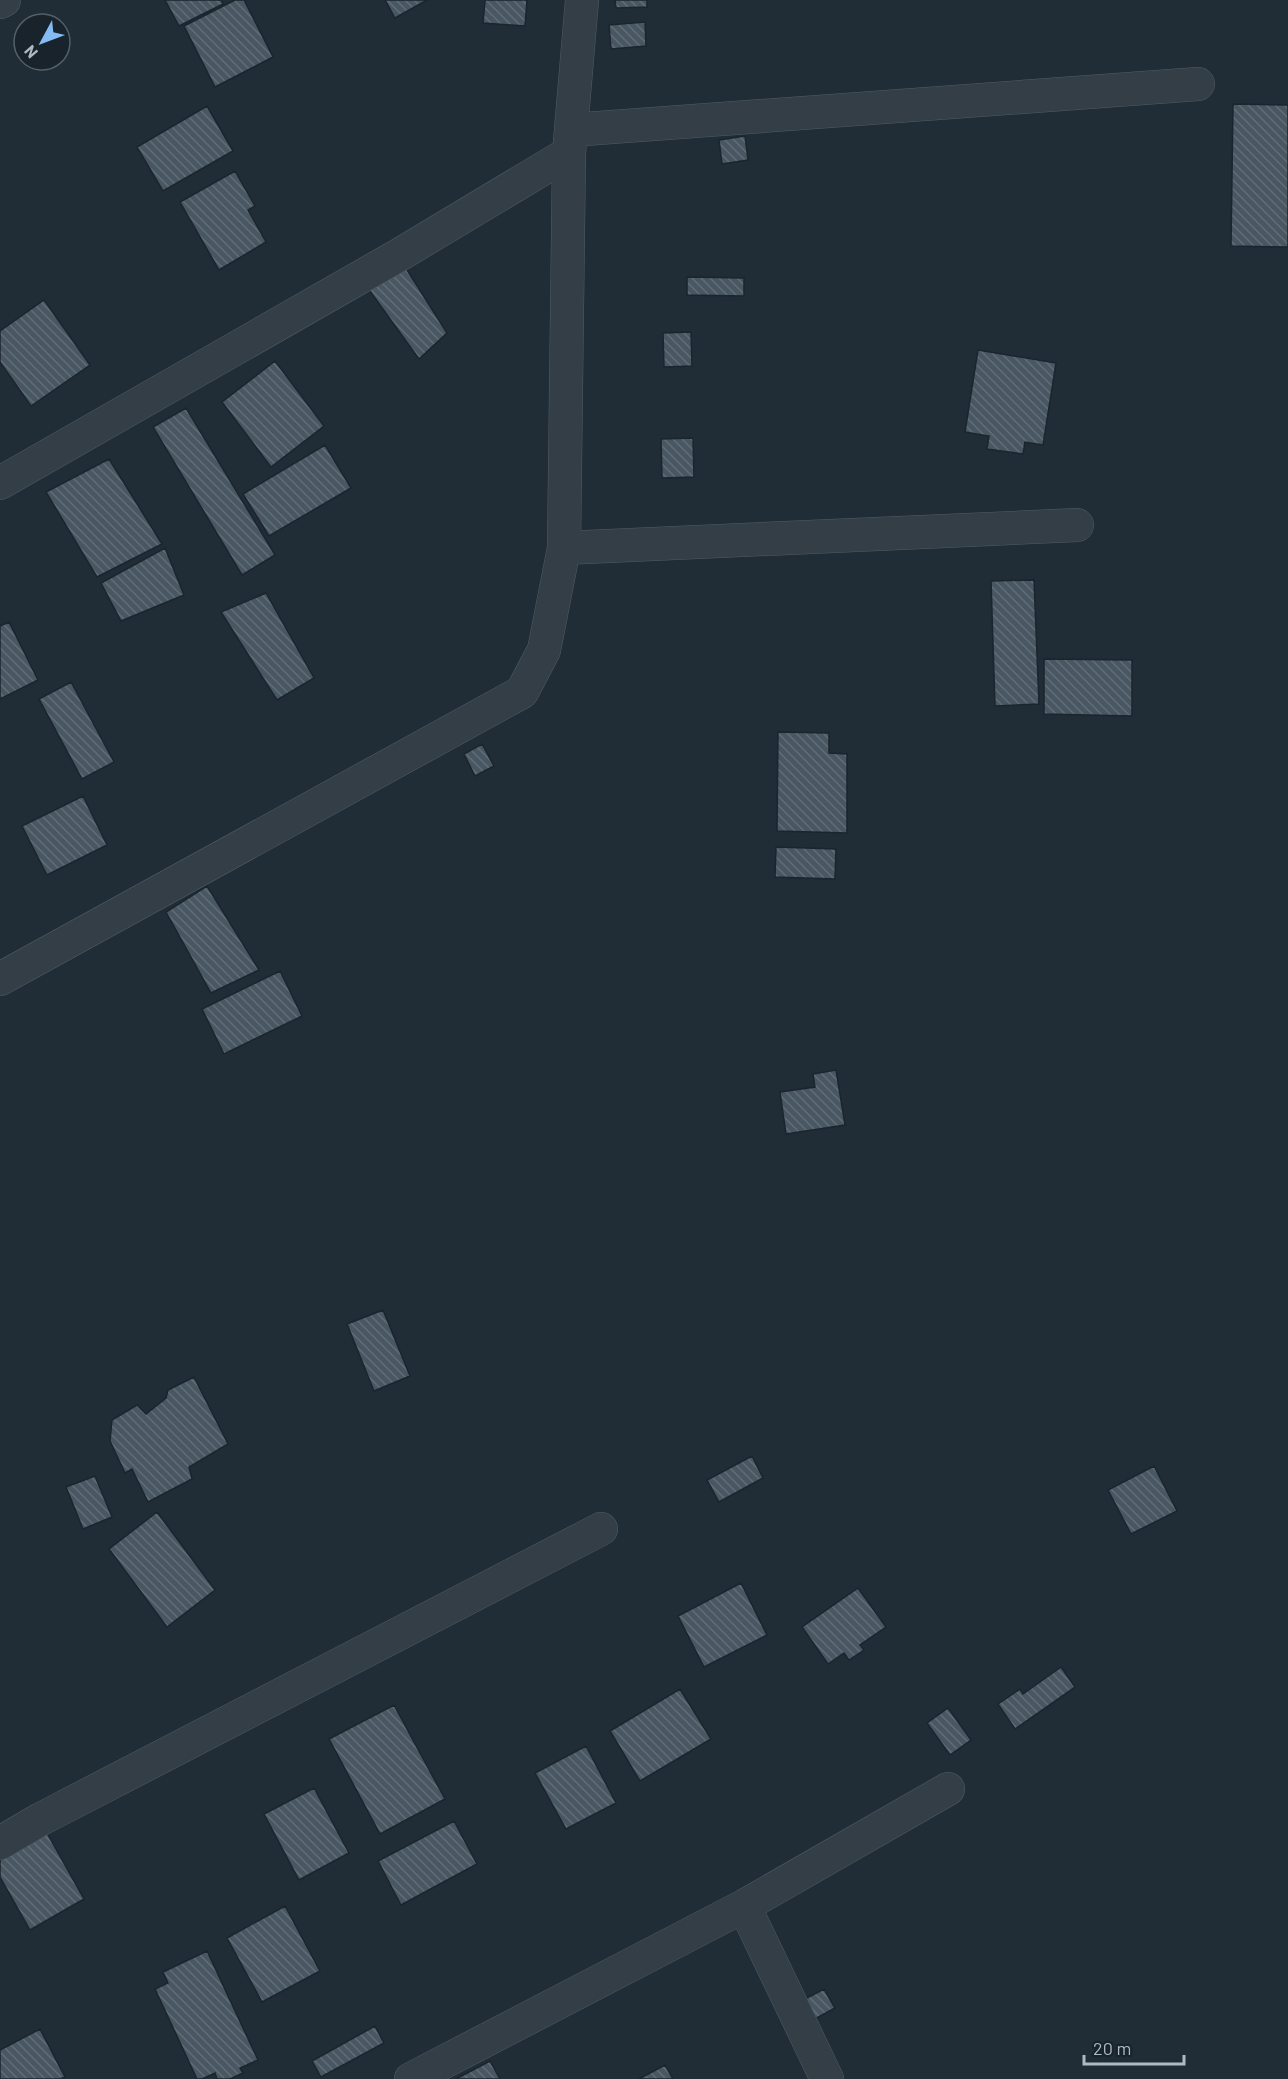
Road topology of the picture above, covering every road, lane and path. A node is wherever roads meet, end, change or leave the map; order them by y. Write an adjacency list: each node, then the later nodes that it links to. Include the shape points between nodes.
1 (4, 0): 3 (street)
2 (582, 0): 5 (street)
3 (0, 2)
4 (1198, 84): 5 (street)
5 (570, 142): 6 (street, via 399,255); 8 (street)
6 (0, 483)
7 (1077, 525): 8 (street)
8 (564, 548): 9 (street, via 544,650 522,692)
9 (0, 979)
10 (601, 1529): 12 (street)
11 (948, 1789): 13 (street)
12 (0, 1843)
13 (744, 1906): 14 (street); 15 (street)
14 (411, 2079)
15 (827, 2079)

